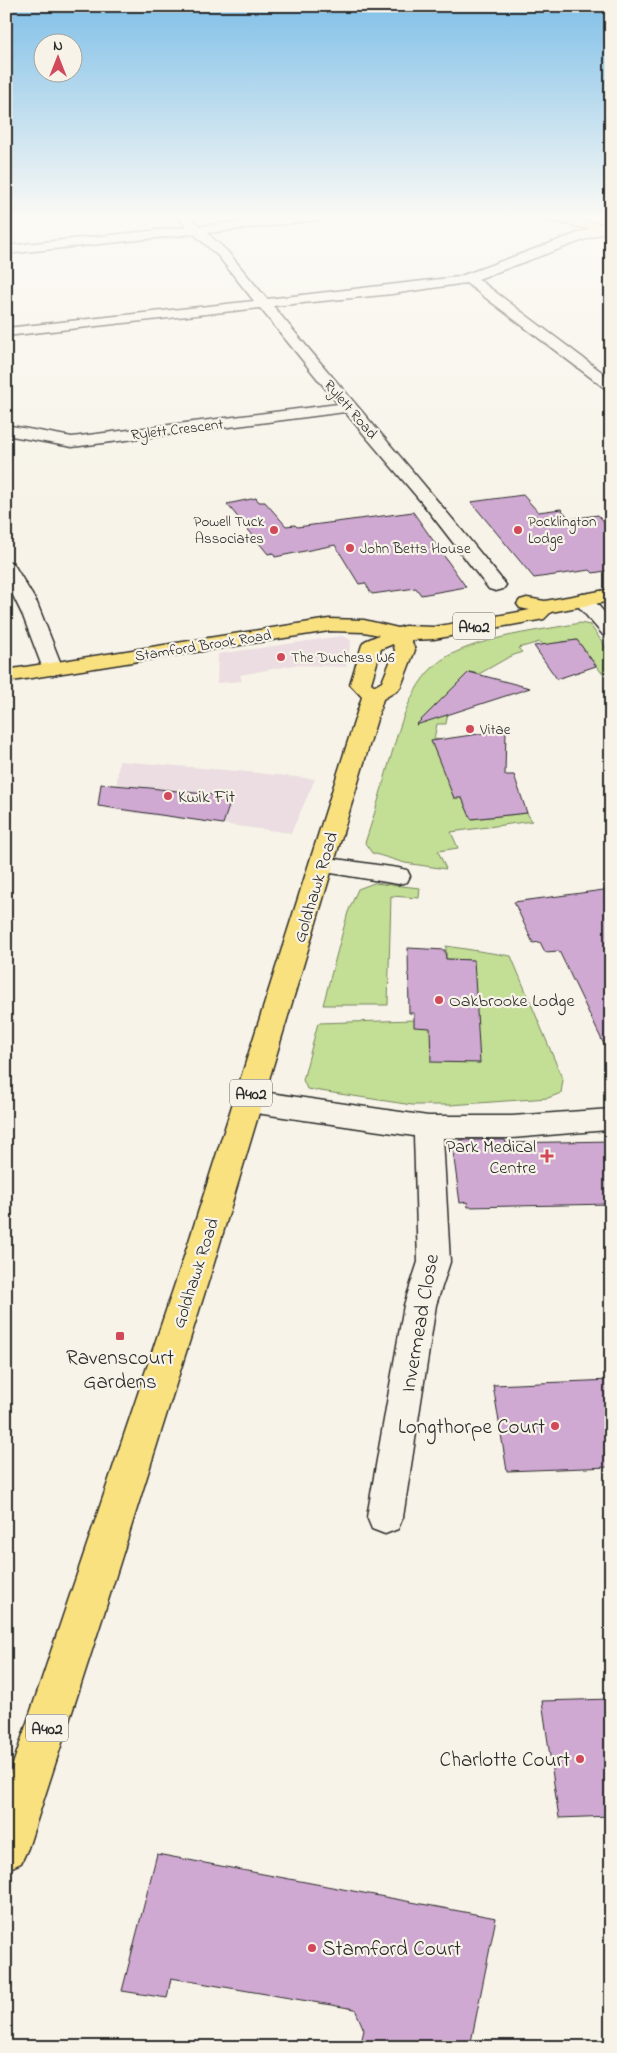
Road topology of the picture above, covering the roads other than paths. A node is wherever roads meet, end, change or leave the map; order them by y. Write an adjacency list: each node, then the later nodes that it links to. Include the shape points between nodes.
1 (191, 312): 4 (street)
2 (270, 312): 6 (street, Rylett Road)
3 (513, 312): 5 (street)
4 (6, 332)
5 (611, 386)
6 (349, 407): 7 (street, Rylett Crescent, via 72,442); 9 (street, Rylett Road)
7 (6, 430)
8 (6, 567): 14 (street, via 24,598)
9 (496, 585)
10 (611, 595): 11 (main road, A402)
11 (583, 600): 12 (street); 13 (main road, A402, via 546,607 537,615 434,633)
12 (611, 632)
13 (399, 634): 14 (main road, Stamford Brook Road, via 364,626 329,626); 16 (main road, via 405,650 391,686); 16 (main road, A402, via 372,646 360,684)
14 (53, 669): 15 (main road, Stamford Brook Road)
15 (6, 676)
16 (373, 696): 17 (main road, Goldhawk Road / A402)
17 (322, 865): 18 (street); 19 (main road, Goldhawk Road / A402)
18 (398, 876)
19 (249, 1101): 21 (street); 23 (main road, Goldhawk Road / A402, via 90,1598)
20 (608, 1119): 21 (street, via 512,1127)
21 (428, 1127): 22 (street, Invermead Close, via 434,1262 420,1305)
22 (385, 1517)
23 (6, 1848)

